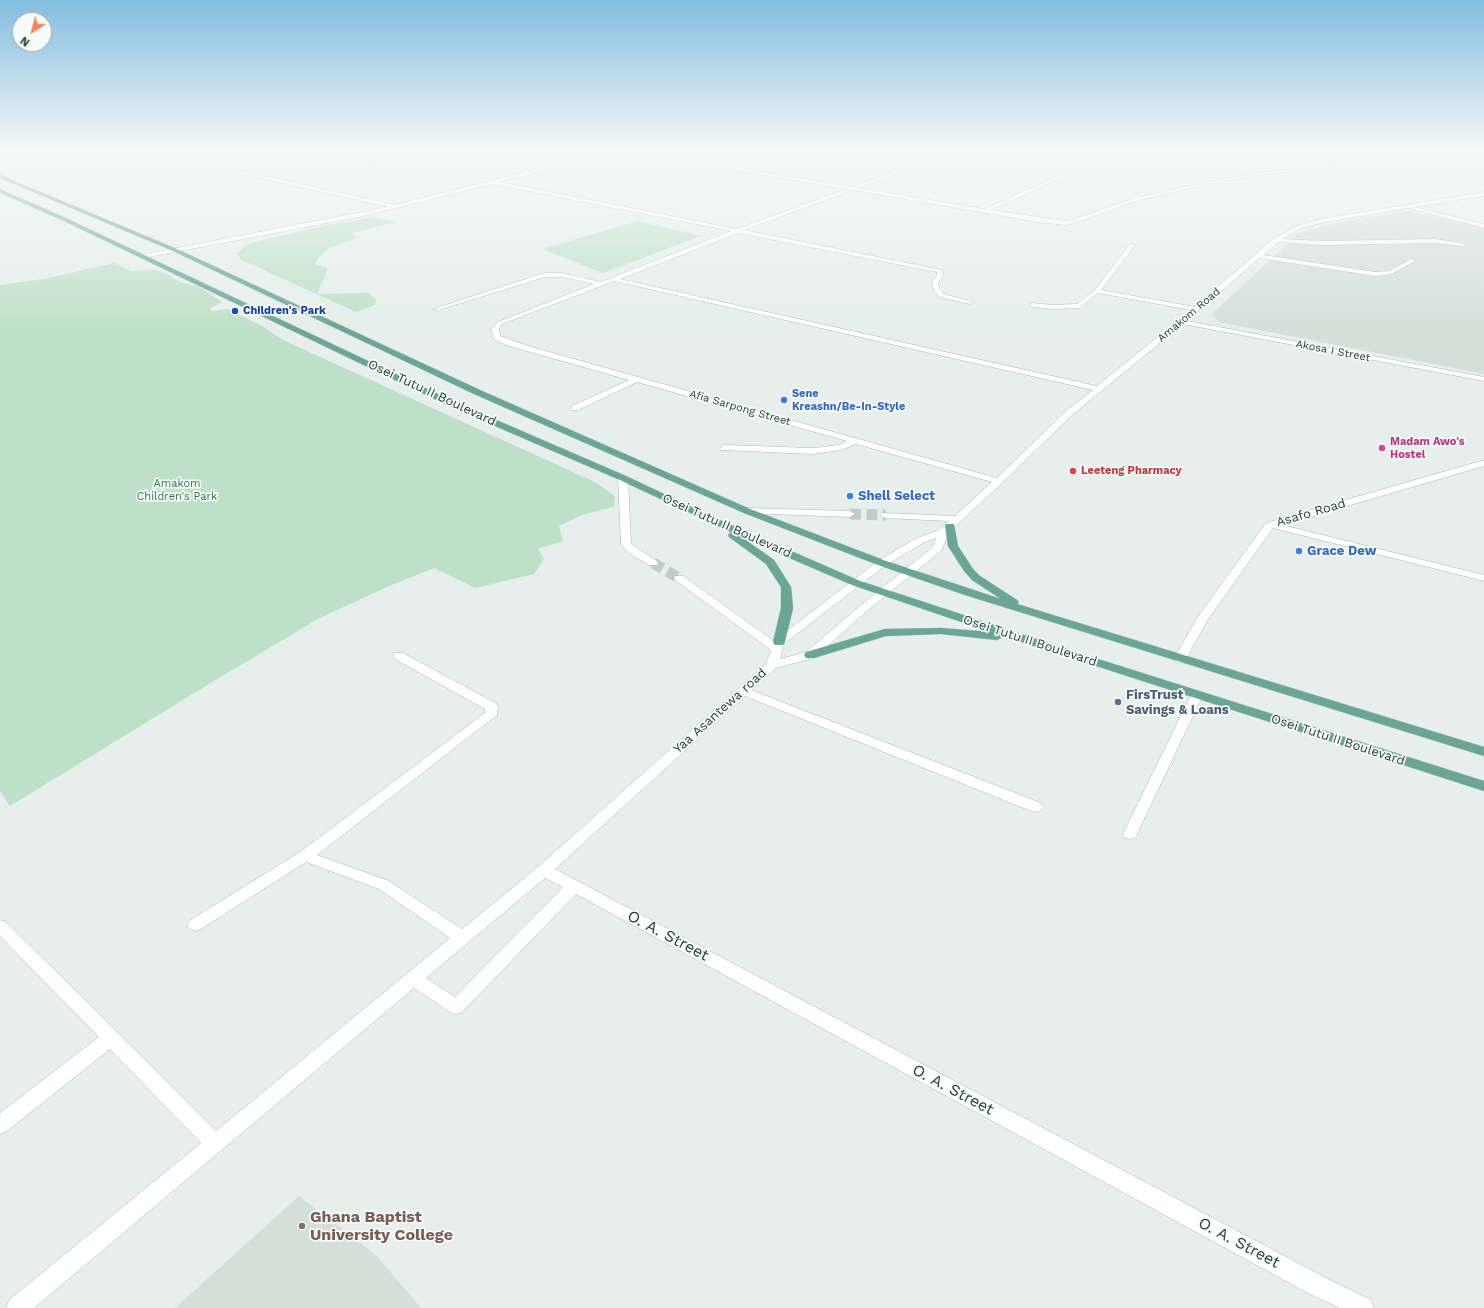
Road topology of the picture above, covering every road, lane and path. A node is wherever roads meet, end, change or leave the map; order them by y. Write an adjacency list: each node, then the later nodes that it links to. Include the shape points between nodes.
1 (40, 209): 18 (main road, Osei Tutu II Boulevard)
2 (78, 209): 17 (main road, Osei Tutu II Boulevard)
3 (382, 209): 17 (street)
4 (628, 209): 13 (street)
5 (795, 209): 13 (street)
6 (973, 209): 11 (street)
7 (988, 209): 11 (street)
8 (1109, 209): 11 (street, via 1074,222 1038,220)
9 (1394, 209): 14 (street, Amakom Road, via 1299,227)
10 (1414, 209): 12 (street)
11 (984, 211)
12 (1484, 226)
13 (737, 231): 21 (street); 24 (street, via 940,271 940,276 935,282 941,296)
14 (1275, 240): 16 (street, via 1322,243 1435,241); 19 (street, Amakom Road)
15 (1132, 245): 23 (street)
16 (1462, 245)
17 (175, 250): 18 (street); 38 (main road, Osei Tutu II Boulevard, via 477,392)
18 (143, 256): 36 (main road, Osei Tutu II Boulevard, via 454,405)
19 (1258, 256): 20 (street, via 1375,274 1390,273); 26 (street, Amakom Road)
20 (1413, 260)
21 (614, 279): 22 (street); 31 (street)
22 (602, 284): 27 (street, via 562,275 546,275); 29 (street, Afia Sarpong Street, via 500,323 495,329 497,337 508,343)
23 (1097, 291): 25 (street, via 1079,306); 26 (street)
24 (970, 302)
25 (1032, 304)
26 (1196, 309): 28 (street, Amakom Road)
27 (436, 310)
28 (1182, 322): 30 (street, Akosa I Street); 31 (street, Amakom Road)
29 (636, 379): 32 (street); 33 (street, Afia Sarpong Street)
30 (1484, 380)
31 (1099, 389): 37 (street, Amakom Road, via 1069,413)
32 (575, 408)
33 (855, 441): 34 (street, via 841,447 813,451); 37 (street, Afia Sarpong Street)
34 (724, 448)
35 (1484, 463): 43 (street, Asafo Road)
36 (623, 478): 41 (main road, Osei Tutu II Boulevard); 44 (street, via 626,544)
37 (999, 481): 42 (street, Amakom Road)
38 (747, 512): 39 (street); 45 (main road, Osei Tutu II Boulevard)
39 (850, 514)
40 (886, 515): 42 (street)
41 (709, 519): 49 (main road, Osei Tutu II Boulevard); 53 (main road, via 770,562 780,574 786,587 787,608)
42 (950, 525): 45 (street, Amakom Road, via 919,540); 46 (street, Amakom Road, via 938,548); 51 (main road, via 953,546 969,571)
43 (1270, 525): 48 (street); 56 (street, Asafo Road, via 1203,618)
44 (654, 563)
45 (882, 563): 46 (main road, Osei Tutu II Boulevard); 49 (street, Amakom Road)
46 (908, 572): 50 (street, Yaa Asantewa road); 51 (main road, Osei Tutu II Boulevard)
47 (680, 578): 53 (street)
48 (1484, 578)
49 (856, 583): 50 (main road, Osei Tutu II Boulevard); 53 (street, Amakom Road)
50 (883, 592): 52 (main road, Osei Tutu II Boulevard); 54 (street, Yaa Asantewa road)
51 (1025, 610): 56 (main road, Osei Tutu II Boulevard)
52 (1017, 637): 54 (main road, via 941,631 885,633); 59 (main road, Osei Tutu II Boulevard)
53 (778, 646): 57 (street)
54 (810, 655): 57 (street, Yaa Asantewa road)
55 (399, 656): 64 (street, via 492,707 491,715)
56 (1180, 659): 60 (main road, Osei Tutu II Boulevard)
57 (772, 665): 58 (street, Yaa Asantewa road)
58 (742, 691): 62 (street); 65 (street, Yaa Asantewa road)
59 (1197, 695): 61 (main road, Osei Tutu II Boulevard); 63 (street)
60 (1484, 752)
61 (1484, 786)
62 (1036, 807)
63 (1130, 834)
64 (305, 856): 68 (street); 69 (street, via 384,885)
65 (544, 870): 66 (street, O. A. Street); 69 (street, Yaa Asantewa road)
66 (574, 886): 70 (street, via 456,1007); 75 (street, O. A. Street)
67 (0, 926): 71 (street)
68 (194, 926)
69 (462, 938): 70 (street, Yaa Asantewa road)
70 (413, 979): 73 (street, Yaa Asantewa road)
71 (111, 1038): 72 (street); 73 (street)
72 (0, 1125)
73 (215, 1143): 74 (street, Yaa Asantewa road)
74 (17, 1308)
75 (1363, 1308)

